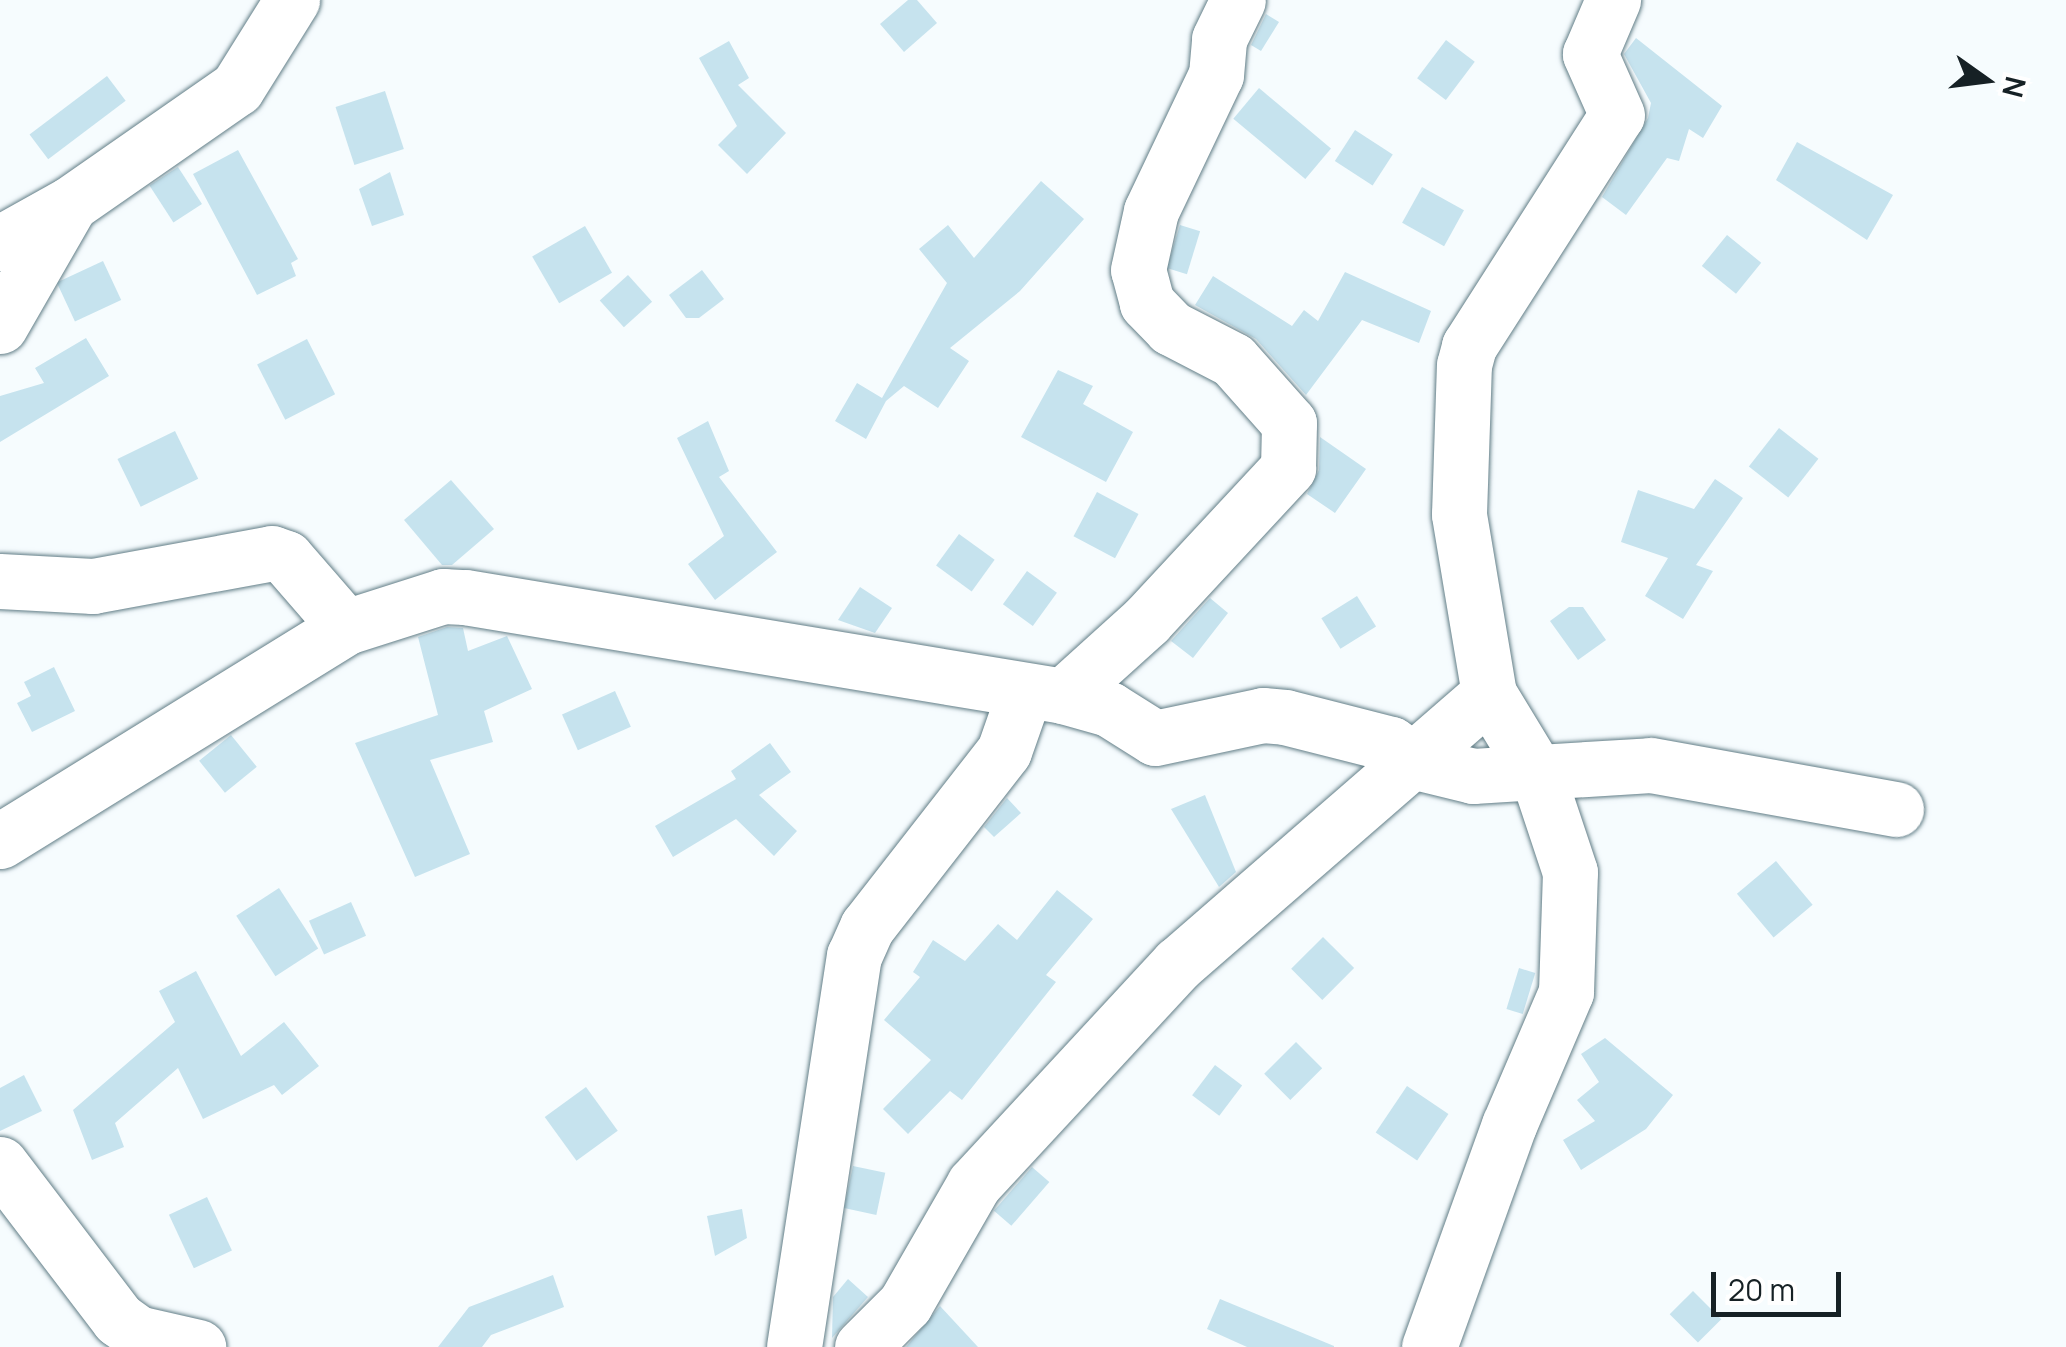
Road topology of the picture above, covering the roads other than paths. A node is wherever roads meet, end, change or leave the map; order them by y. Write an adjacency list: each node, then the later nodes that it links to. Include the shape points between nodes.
1 (292, 0): 4 (street, via 237,88)
2 (1238, 0): 9 (street, via 1219,39 1216,75 1151,212 1138,270 1147,303 1171,328 1233,360 1288,423 1288,468 1146,621)
3 (1613, 0): 10 (street, via 1590,54 1617,115 1469,346 1464,365 1459,514)
4 (70, 204): 5 (street); 6 (street)
5 (0, 243)
6 (0, 326)
7 (0, 581): 8 (street, via 93,586 272,553 286,558)
8 (346, 627): 9 (street, via 443,596 465,597); 14 (street)
9 (1044, 694): 11 (street, via 1109,710 1154,738 1263,715 1285,717 1391,744); 17 (street, via 867,926 854,956)
10 (1489, 694): 11 (street); 12 (street)
11 (1416, 762): 12 (street, via 1499,779); 18 (street, via 1178,964 974,1184 905,1304)
12 (1537, 773): 13 (street, via 1651,765); 19 (street, via 1570,872 1566,992 1509,1124)
13 (1896, 809)
14 (0, 841)
15 (0, 1164): 16 (street, via 118,1319 137,1333)
16 (198, 1347)
17 (794, 1347)
18 (862, 1347)
19 (1430, 1347)

